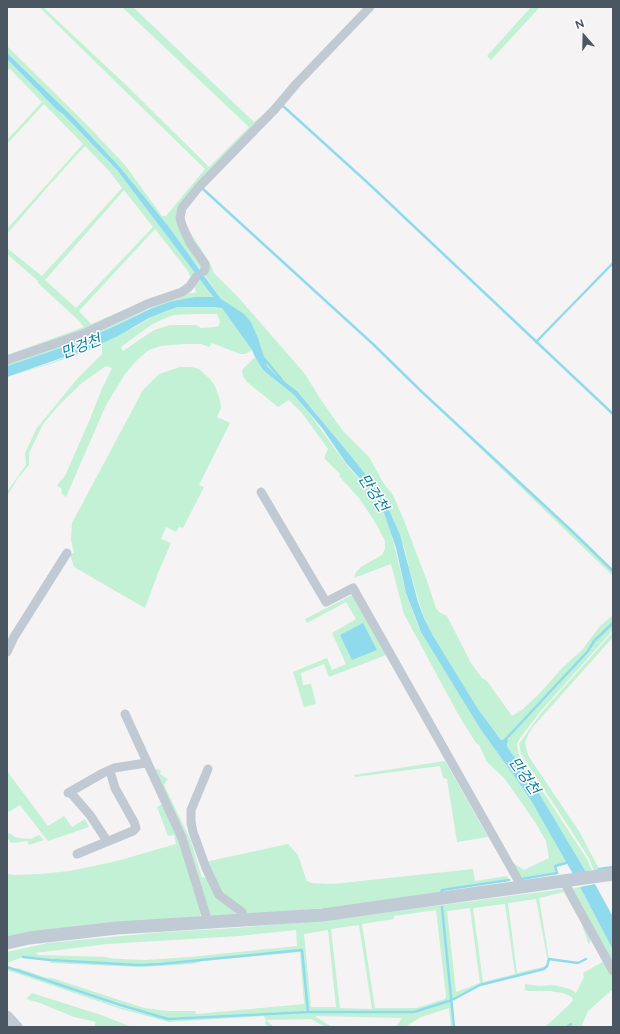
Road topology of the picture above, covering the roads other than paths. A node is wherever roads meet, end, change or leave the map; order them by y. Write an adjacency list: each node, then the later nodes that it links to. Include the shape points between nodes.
1 (370, 7): 2 (street, via 182,208 182,225 190,243 205,264 205,269 189,287 76,336)
2 (7, 360)
3 (261, 492): 14 (street, via 326,602 353,588)
4 (67, 553): 5 (street)
5 (7, 652)
6 (125, 714): 7 (street)
7 (146, 763): 9 (street); 16 (street, via 182,838)
8 (208, 769): 15 (street, via 192,810 193,832 219,895 242,912)
9 (110, 770): 10 (street, via 115,788 136,828); 10 (street, via 69,793 90,815)
10 (106, 841): 11 (street)
11 (77, 854)
12 (613, 874): 13 (main road)
13 (566, 880): 14 (main road); 18 (street, via 571,895)
14 (522, 887): 15 (main road, via 334,913)
15 (245, 919): 16 (main road)
16 (208, 922): 17 (main road, via 66,933)
17 (7, 943)
18 (613, 971)
19 (7, 1016): 20 (street)
20 (17, 1027)

